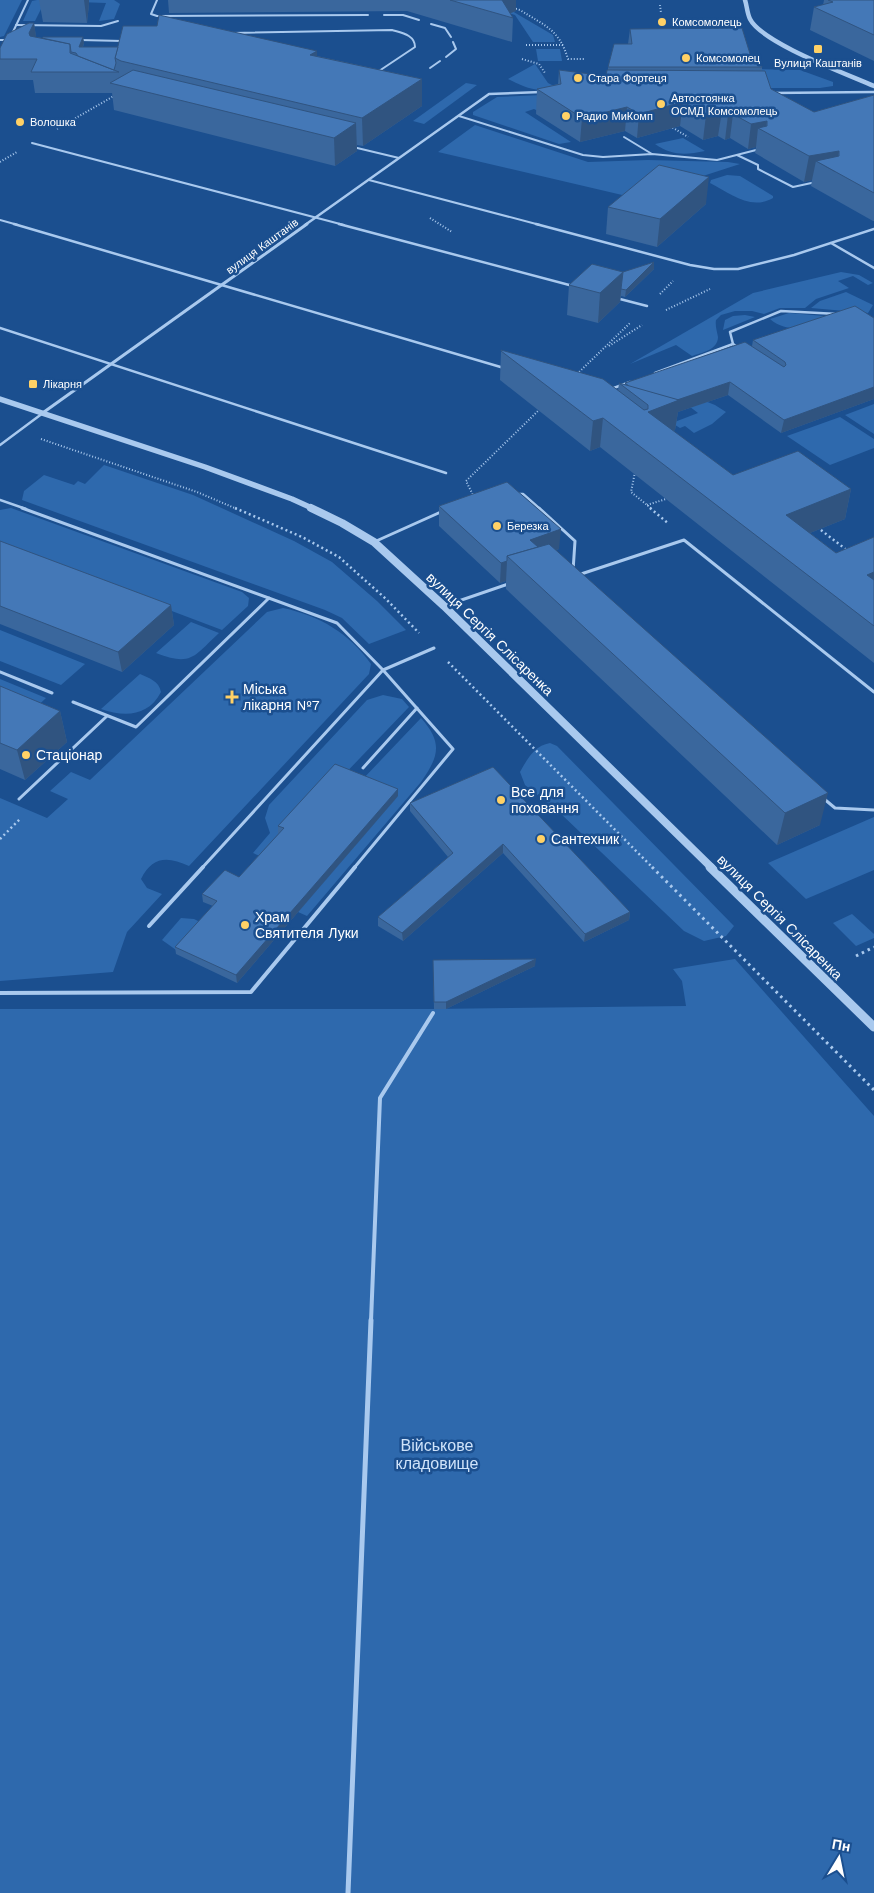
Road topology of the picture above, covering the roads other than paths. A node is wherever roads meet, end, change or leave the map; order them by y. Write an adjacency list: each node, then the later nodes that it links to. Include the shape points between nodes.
1 (28, 0): 9 (lane)
2 (157, 0): 4 (lane, via 151,11 157,16)
3 (745, 0): 20 (street, via 750,19 763,33)
4 (368, 15)
5 (384, 15): 6 (lane, via 403,15)
6 (419, 20)
7 (118, 21): 9 (lane, via 101,26)
8 (431, 24): 11 (lane, via 445,28)
9 (16, 25): 12 (lane, via 9,40)
10 (228, 33): 19 (lane, via 392,30 410,36 415,47)
11 (451, 36)
12 (0, 40)
13 (79, 40): 14 (lane)
14 (126, 40)
15 (453, 42): 16 (lane, via 456,49)
16 (446, 57)
17 (440, 61): 18 (lane)
18 (430, 68)
19 (373, 74)
20 (874, 86)
21 (544, 92): 24 (street, вулиця Каштанів, via 490,94)
22 (874, 92): 23 (street)
23 (769, 93)
24 (459, 116): 29 (lane, via 583,155); 31 (street, вулиця Каштанів)
25 (624, 137): 29 (lane)
26 (32, 143): 34 (lane)
27 (350, 146): 31 (lane)
28 (762, 148): 30 (lane)
29 (652, 154): 30 (lane, via 718,160)
30 (737, 155): 33 (lane, via 794,188)
31 (399, 158): 32 (street, вулиця Каштанів)
32 (369, 180): 34 (street, вулиця Каштанів); 37 (lane, via 714,269 738,269)
33 (817, 182)
34 (315, 219): 39 (street, вулиця Каштанів); 40 (lane)
35 (0, 220): 39 (lane)
36 (874, 229): 37 (lane)
37 (831, 243): 38 (lane)
38 (874, 268)
39 (220, 286): 47 (street, вулиця Каштанів); 48 (lane)
40 (580, 288)
41 (615, 297): 42 (lane)
42 (647, 306)
43 (842, 314): 45 (lane, via 781,311 730,332)
44 (0, 328): 47 (lane)
45 (734, 344): 46 (lane); 49 (lane)
46 (741, 350)
47 (112, 364): 53 (street, вулиця Каштанів); 55 (lane)
48 (507, 369)
49 (650, 375)
50 (631, 382): 51 (lane)
51 (606, 390)
52 (0, 399): 53 (street, вулиця Сергія Слісаренка)
53 (44, 412): 54 (lane); 59 (street, вулиця Сергія Слісаренка, via 292,499 342,522)
54 (0, 445)
55 (446, 473)
56 (513, 494): 60 (lane, via 522,494 574,541)
57 (474, 498): 59 (lane)
58 (0, 500): 63 (lane)
59 (374, 542): 64 (street, вулиця Сергія Слісаренка)
60 (573, 576): 62 (lane); 68 (lane, via 684,540)
61 (516, 581): 64 (lane)
62 (580, 582)
63 (269, 598): 66 (lane, via 337,622); 72 (lane, via 136,728)
64 (444, 606): 80 (street, вулиця Сергія Слісаренка)
65 (434, 648): 66 (lane)
66 (383, 670): 71 (lane); 77 (lane)
67 (0, 672): 69 (lane)
68 (874, 692)
69 (52, 693)
70 (73, 702): 72 (lane)
71 (417, 708): 73 (lane); 78 (lane, via 453,749 251,992)
72 (107, 716): 75 (lane)
73 (364, 768)
74 (822, 796): 76 (lane, via 835,808)
75 (19, 799)
76 (874, 810)
77 (149, 926)
78 (0, 993)
79 (434, 1013): 81 (lane, via 380,1098)
80 (874, 1027)
81 (348, 1893)

